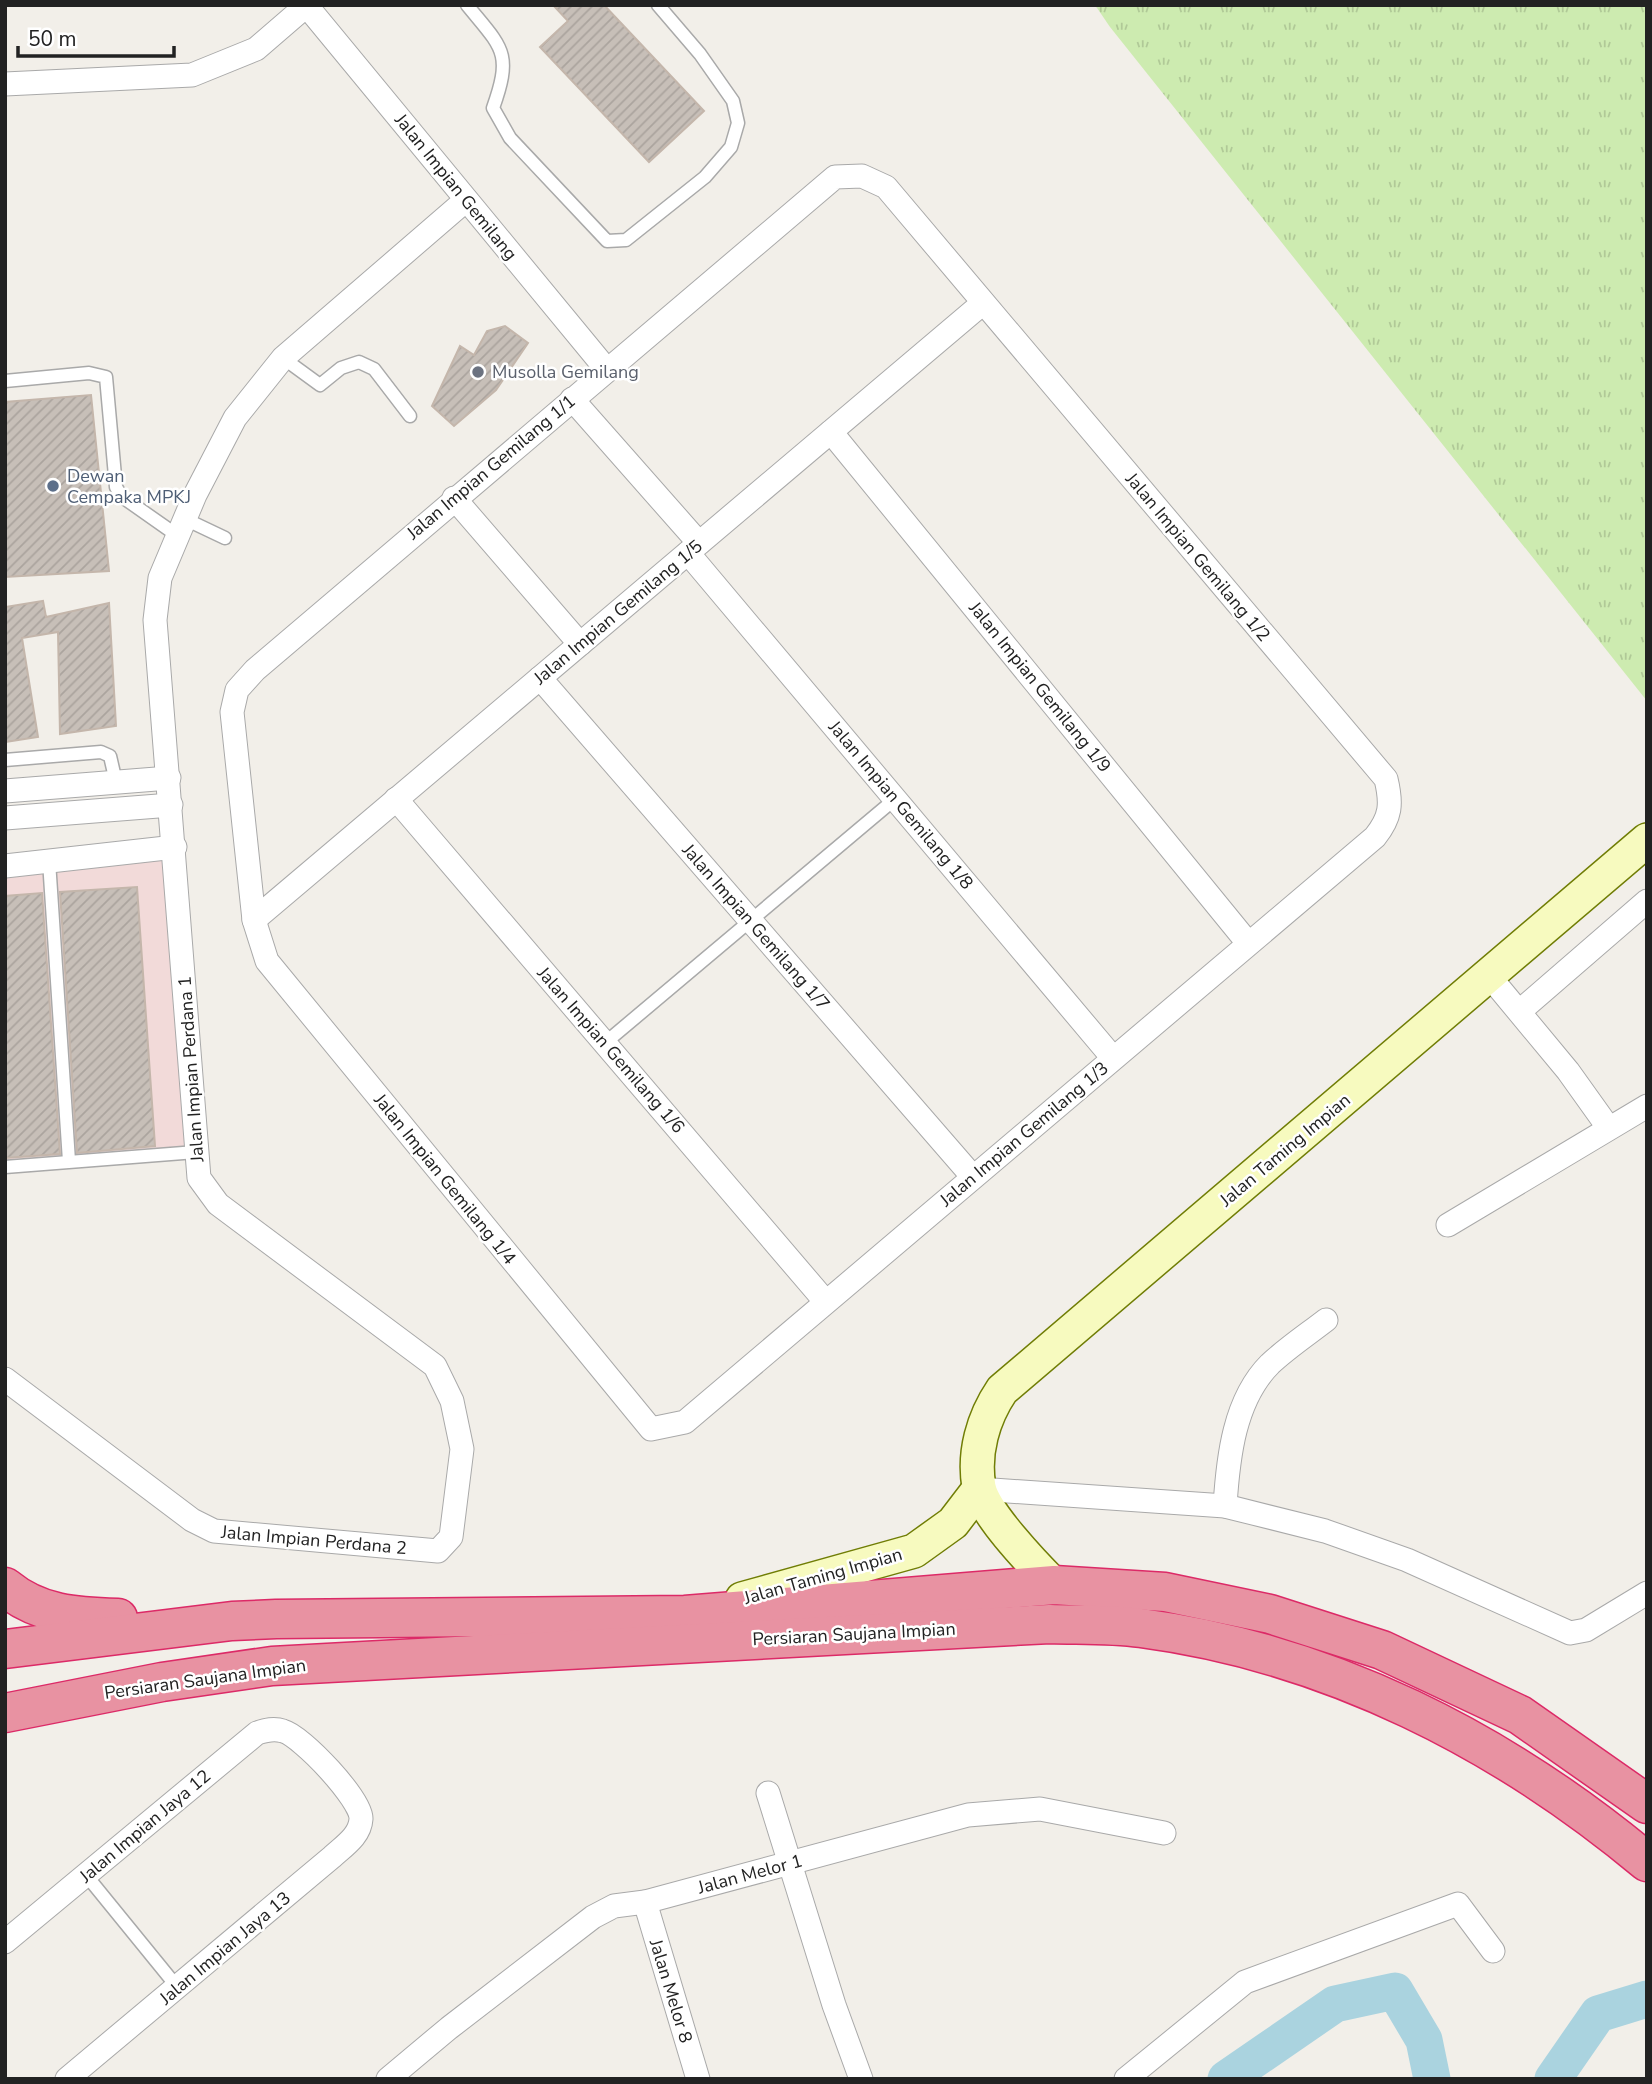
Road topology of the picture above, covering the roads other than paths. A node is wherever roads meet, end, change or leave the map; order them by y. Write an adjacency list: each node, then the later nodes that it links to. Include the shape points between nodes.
1 (307, 5): 4 (street, via 256,49 192,75); 5 (street, Jalan Impian Gemilang)
2 (467, 5): 3 (lane, via 501,47 505,74 493,108 510,138 607,241 626,240 705,177 731,147 738,124 733,101)
3 (658, 5)
4 (5, 84)
5 (467, 200): 7 (street, Jalan Impian Perdana 1); 8 (street, Jalan Impian Gemilang)
6 (983, 303): 8 (street, Jalan Impian Gemilang 1/1, via 886,187 862,176 835,177); 12 (street, Jalan Impian Gemilang 1/5); 27 (street, Jalan Impian Gemilang 1/2, via 1386,779 1391,800)
7 (283, 358): 11 (lane, via 320,385 341,368 359,362 374,369); 14 (street, Jalan Impian Perdana 1, via 235,418)
8 (607, 370): 10 (street, Jalan Impian Gemilang 1/1)
9 (5, 381): 14 (lane, via 89,373 106,377 116,487 121,496)
10 (572, 399): 13 (street, Jalan Impian Gemilang 1/1); 16 (street, Jalan Impian Gemilang 1/8)
11 (410, 416)
12 (831, 432): 16 (street, Jalan Impian Gemilang 1/5); 35 (street, Jalan Impian Gemilang 1/9)
13 (454, 498): 17 (street); 33 (street, Jalan Impian Gemilang 1/1, via 237,690 232,712)
14 (181, 527): 15 (lane); 20 (street, Jalan Impian Perdana 1, via 160,578 155,620)
15 (225, 538)
16 (693, 548): 17 (street, Jalan Impian Gemilang 1/5); 24 (street, Jalan Impian Gemilang 1/8)
17 (580, 644): 18 (street, Jalan Impian Gemilang 1/5)
18 (540, 678): 23 (street, Jalan Impian Gemilang 1/5); 34 (street, Jalan Impian Gemilang 1/7)
19 (5, 760): 21 (lane, via 101,752 110,756)
20 (169, 778): 21 (street); 25 (street, Jalan Impian Perdana 1)
21 (116, 782): 22 (street)
22 (5, 791)
23 (396, 799): 33 (street, Jalan Impian Gemilang 1/5); 38 (street, Jalan Impian Gemilang 1/6)
24 (895, 799): 34 (lane); 39 (street, Jalan Impian Gemilang 1/8)
25 (172, 805): 26 (street); 29 (street, Jalan Impian Perdana 1)
26 (5, 818)
27 (1388, 821): 35 (street, Jalan Impian Gemilang 1/3, via 1375,837)
28 (1647, 840): 36 (street, Jalan Taming Impian)
29 (174, 847): 30 (street); 42 (street, Jalan Impian Perdana 1)
30 (49, 861): 31 (street); 43 (lane)
31 (5, 866)
32 (1647, 901): 37 (street)
33 (254, 920): 50 (street, Jalan Impian Gemilang 1/4, via 267,961)
34 (750, 920): 38 (lane); 45 (street, Jalan Impian Gemilang 1/7)
35 (1248, 943): 39 (street, Jalan Impian Gemilang 1/3)
36 (1490, 977): 37 (street); 52 (street, Jalan Taming Impian, via 1002,1390 987,1412 979,1443)
37 (1520, 1012): 41 (street)
38 (605, 1043): 47 (street, Jalan Impian Gemilang 1/6)
39 (1114, 1058): 45 (street, Jalan Impian Gemilang 1/3)
40 (1647, 1106): 41 (street)
41 (1608, 1128): 46 (street)
42 (196, 1152): 43 (lane); 51 (street, Jalan Impian Perdana 1, via 199,1178 218,1204 435,1366 452,1401)
43 (69, 1161): 44 (lane)
44 (5, 1167)
45 (973, 1177): 47 (street, Jalan Impian Gemilang 1/3)
46 (1448, 1225)
47 (825, 1301): 50 (street, Jalan Impian Gemilang 1/3, via 685,1422)
48 (1326, 1320): 53 (street, via 1269,1365 1248,1392 1228,1458)
49 (5, 1379): 51 (street, Jalan Impian Perdana 2, via 192,1520 214,1531 438,1551 451,1537)
50 (651, 1430)
51 (462, 1449)
52 (979, 1489): 53 (street); 54 (street, via 995,1517); 57 (street, Jalan Taming Impian, via 953,1523 914,1551)
53 (1225, 1506): 56 (street, via 1325,1531 1407,1560 1570,1633 1586,1630)
54 (1054, 1585): 57 (highway, Persiaran Saujana Impian); 65 (highway, Persiaran Saujana Impian, via 1165,1591 1270,1614 1382,1650 1520,1715)
55 (5, 1587): 58 (highway, via 24,1603 82,1617)
56 (1647, 1593)
57 (685, 1615): 58 (highway, Persiaran Saujana Impian)
58 (232, 1621): 59 (highway, Persiaran Saujana Impian)
59 (5, 1649)
60 (272, 1666): 61 (highway, via 214,1657 184,1658); 62 (highway, Persiaran Saujana Impian); 67 (highway, Persiaran Saujana Impian, via 1050,1624 1139,1627 1233,1644 1325,1672 1413,1708 1522,1768)
61 (5, 1687)
62 (5, 1713)
63 (291, 1734): 69 (street, Jalan Impian Jaya 12, via 273,1729 257,1733); 73 (street, Jalan Impian Jaya 13, via 358,1805 358,1833)
64 (768, 1793): 68 (street)
65 (1647, 1804)
66 (1164, 1833): 68 (street, Jalan Melor 1, via 1040,1810 968,1815)
67 (1647, 1862)
68 (789, 1863): 70 (street, Jalan Melor 1); 77 (street)
69 (86, 1875): 71 (street, Jalan Impian Jaya 12); 73 (lane)
70 (645, 1902): 75 (street, Jalan Melor 1, via 614,1906 593,1917); 76 (street, Jalan Melor 8)
71 (5, 1942)
72 (1493, 1951): 78 (street, via 1458,1904 1245,1982)
73 (178, 1988): 74 (street, Jalan Impian Jaya 13)
74 (67, 2079)
75 (388, 2079)
76 (698, 2079)
77 (861, 2079)
78 (1126, 2079)

